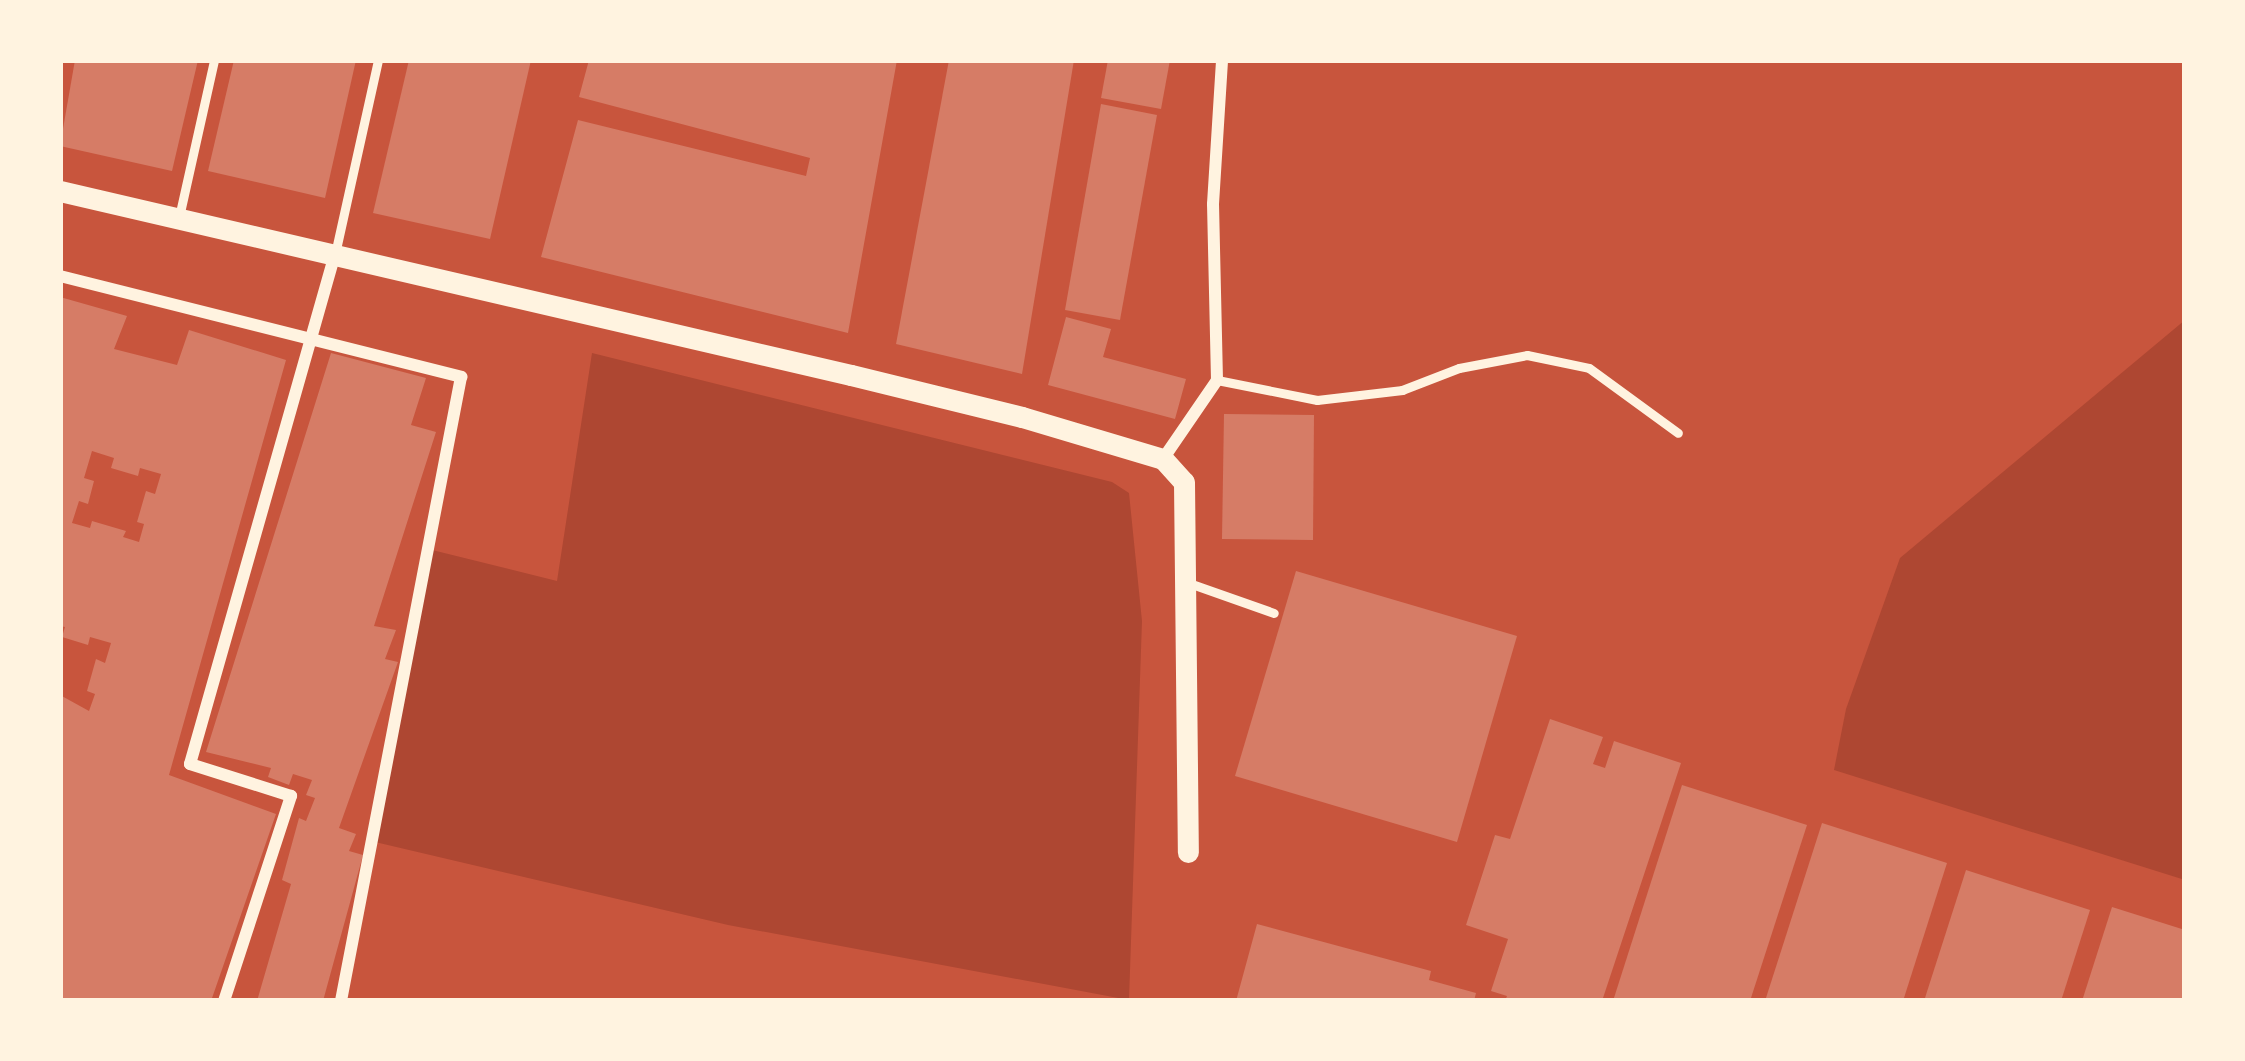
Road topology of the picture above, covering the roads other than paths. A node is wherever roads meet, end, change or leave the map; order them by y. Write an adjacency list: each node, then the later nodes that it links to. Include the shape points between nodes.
1 (214, 60): 5 (lane)
2 (378, 60): 6 (lane)
3 (1222, 60): 9 (street, via 1213,204)
4 (60, 191): 5 (street)
5 (179, 217): 6 (street)
6 (334, 254): 8 (street); 11 (street, via 1022,417)
7 (60, 276): 8 (street)
8 (310, 340): 15 (street, via 190,764 290,796); 16 (street, via 461,377)
9 (1217, 380): 10 (lane, via 1317,400 1402,390 1527,355 1589,368); 11 (street)
10 (1678, 433)
11 (1163, 459): 12 (street, via 1184,482)
12 (1186, 582): 13 (lane); 14 (street)
13 (1274, 613)
14 (1187, 852)
15 (224, 1001)
16 (341, 1001)

